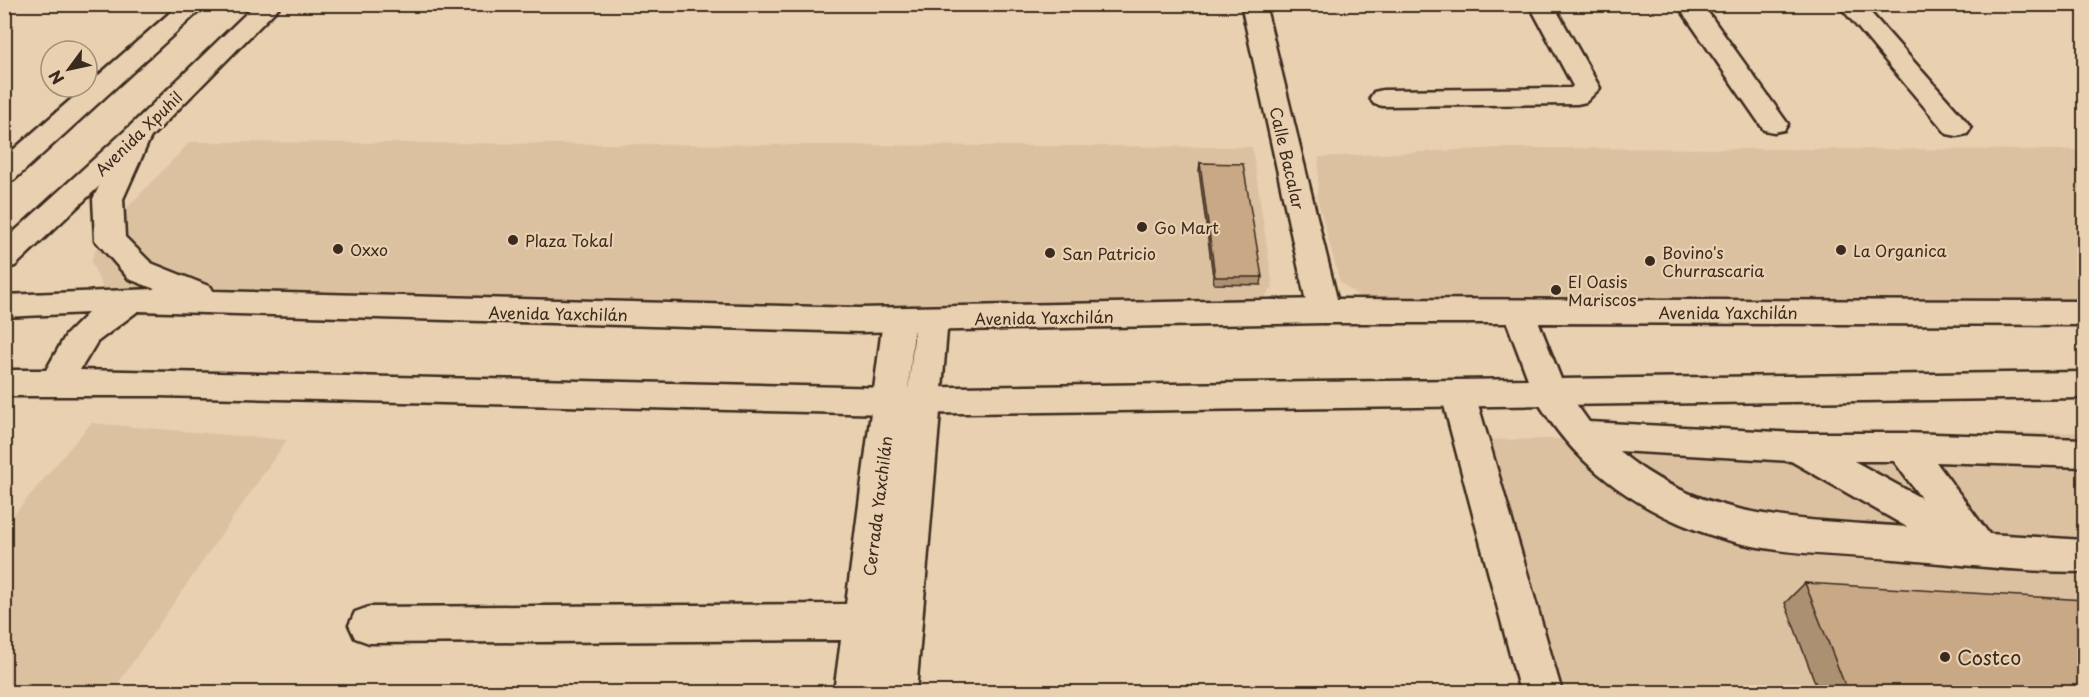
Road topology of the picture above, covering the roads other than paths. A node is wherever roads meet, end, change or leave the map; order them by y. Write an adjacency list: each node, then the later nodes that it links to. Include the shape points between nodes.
1 (195, 4): 11 (main road)
2 (270, 4): 10 (main road, Avenida Xpuhil)
3 (1252, 4): 16 (main road, Calle Bacalar)
4 (1541, 4): 7 (main road, via 1587,88 1577,96)
5 (1689, 4): 8 (main road)
6 (1850, 4): 9 (main road)
7 (1383, 98)
8 (1774, 124)
9 (1957, 128)
10 (138, 134): 12 (main road, Avenida Xpuhil); 14 (main road, via 108,199 110,240 140,270)
11 (4, 174)
12 (4, 259)
13 (133, 300): 14 (main road, Avenida Yaxchilán); 15 (main road, Avenida Yaxchilán); 20 (main road, via 79,338)
14 (221, 304): 19 (main road, Avenida Yaxchilán)
15 (4, 306)
16 (1324, 311): 17 (main road, Avenida Yaxchilán); 19 (main road, Avenida Yaxchilán)
17 (1518, 311): 18 (main road, Avenida Yaxchilán); 23 (main road)
18 (2085, 313)
19 (916, 320): 26 (main road, Cerrada Yaxchilán)
20 (52, 382): 21 (main road); 25 (main road); 26 (main road)
21 (4, 383)
22 (2085, 385): 23 (main road)
23 (1550, 393): 24 (main road); 27 (main road)
24 (1458, 394): 26 (main road); 37 (main road)
25 (4, 396)
26 (907, 401): 33 (main road, Cerrada Yaxchilán); 36 (main road, Cerrada Yaxchilán)
27 (1579, 435): 28 (main road); 31 (main road, via 1651,491 1707,519 1759,531)
28 (1797, 447): 29 (main road); 31 (main road)
29 (1904, 447): 30 (main road); 31 (main road)
30 (2085, 453)
31 (1981, 550): 32 (main road)
32 (2085, 555)
33 (863, 622): 34 (main road); 35 (main road, Cerrada Yaxchilán)
34 (369, 625)
35 (855, 693)
36 (895, 693)
37 (1541, 693)

